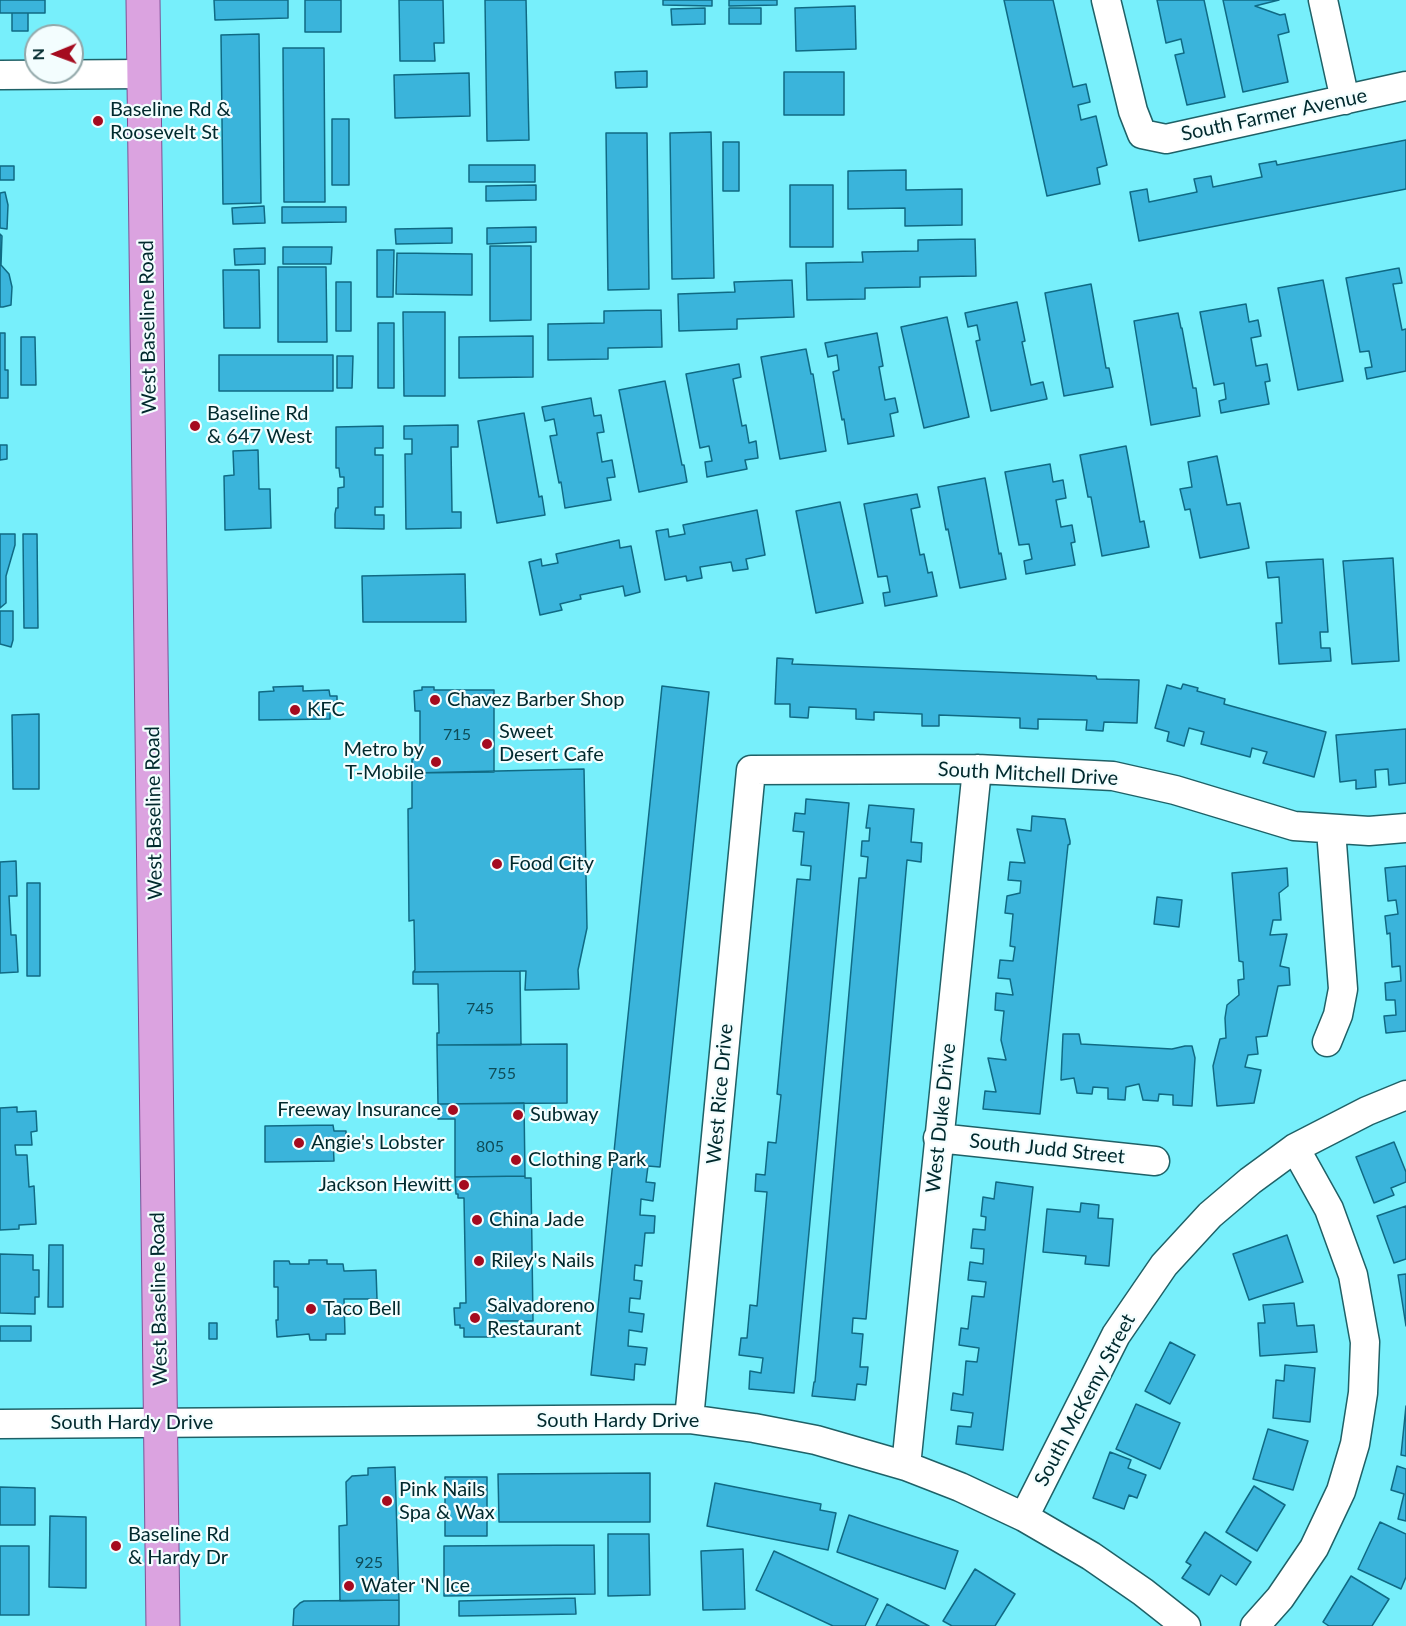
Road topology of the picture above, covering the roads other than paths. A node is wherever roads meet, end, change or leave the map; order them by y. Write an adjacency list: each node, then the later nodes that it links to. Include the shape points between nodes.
1 (143, 0): 4 (main road, West Baseline Road)
2 (1106, 0): 7 (street, South Farmer Avenue, via 1132,111 1142,134 1166,139)
3 (1323, 0): 7 (street)
4 (144, 74): 5 (street); 18 (main road, West Baseline Road)
5 (0, 75)
6 (1406, 86): 7 (street, South Farmer Avenue)
7 (1345, 100)
8 (977, 769): 9 (street, South Mitchell Drive); 11 (street, South Mitchell Drive, via 1113,776 1175,790 1294,826); 14 (street, West Duke Drive)
9 (751, 770): 17 (street, West Rice Drive)
10 (1406, 828): 11 (street, South Mitchell Drive)
11 (1331, 830): 12 (street, via 1343,988)
12 (1327, 1042)
13 (1406, 1095): 15 (street, South McKemy Street)
14 (938, 1138): 16 (street, South Judd Street); 20 (street, West Duke Drive)
15 (1295, 1148): 21 (street, South McKemy Street, via 1210,1215 1147,1288 1116,1335); 24 (street, via 1329,1209 1353,1275 1365,1342 1363,1393 1355,1444 1341,1491 1314,1548 1280,1598)
16 (1155, 1161)
17 (689, 1419): 18 (street, South Hardy Drive); 20 (street, South Hardy Drive, via 816,1440)
18 (161, 1423): 19 (street, South Hardy Drive); 22 (main road, West Baseline Road)
19 (0, 1424)
20 (906, 1467): 21 (street, South Hardy Drive)
21 (1024, 1517): 23 (street, South Hardy Drive, via 1090,1556)
22 (163, 1626)
23 (1186, 1626)
24 (1255, 1626)

